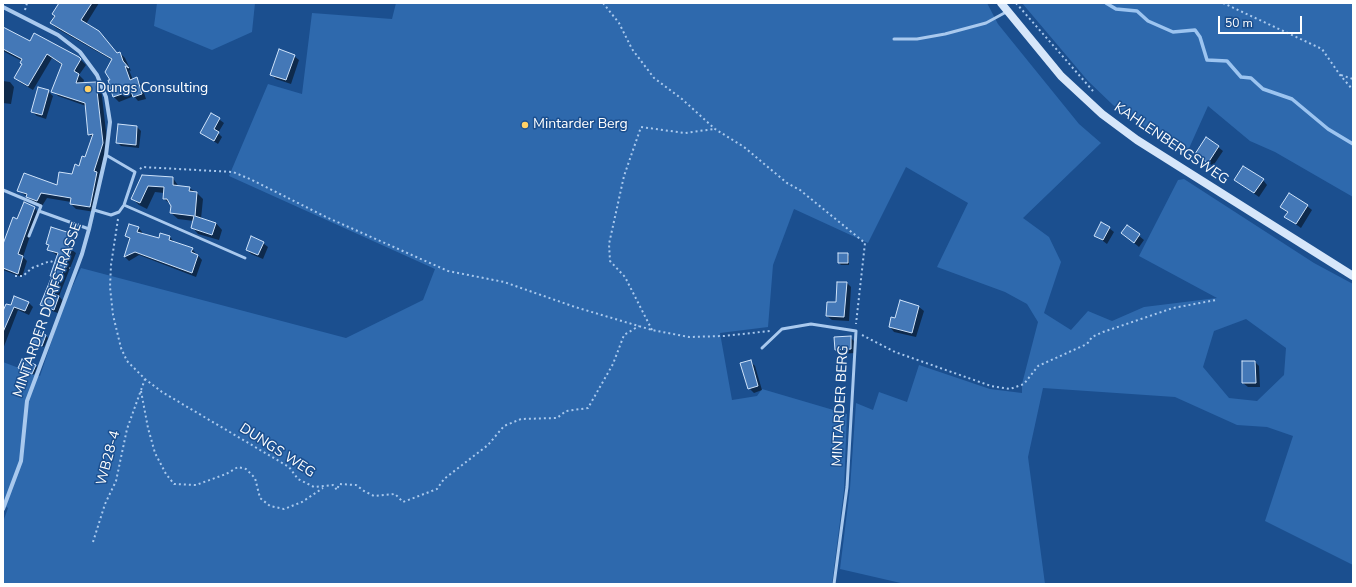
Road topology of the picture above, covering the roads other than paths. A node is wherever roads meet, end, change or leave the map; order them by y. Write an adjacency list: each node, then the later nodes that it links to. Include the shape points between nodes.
1 (1001, 3): 3 (street, KAHLENBERGSWEG)
2 (3, 7): 5 (street, MINTARDER DORFSTRASSE, via 58,35 80,52 97,75 109,109)
3 (1008, 11): 4 (lane, via 986,23 945,34 916,39); 13 (street, KAHLENBERGSWEG, via 1061,76 1102,114 1137,140)
4 (894, 39)
5 (106, 155): 7 (lane, via 135,172); 8 (street, MINTARDER DORFSTRASSE)
6 (3, 190): 9 (lane, via 41,206)
7 (124, 205): 8 (lane, MINTARDER DORFSTRASSE, via 119,212 111,215); 12 (lane)
8 (94, 210): 10 (street, MINTARDER DORFSTRASSE)
9 (39, 211): 10 (lane); 11 (lane)
10 (89, 229): 15 (street, MINTARDER DORFSTRASSE, via 27,401 21,461)
11 (29, 236)
12 (246, 258)
13 (1353, 276)
14 (762, 348): 16 (lane, MINTARDER BERG, via 782,329 811,324 856,331 847,487)
15 (3, 509)
16 (834, 584)

